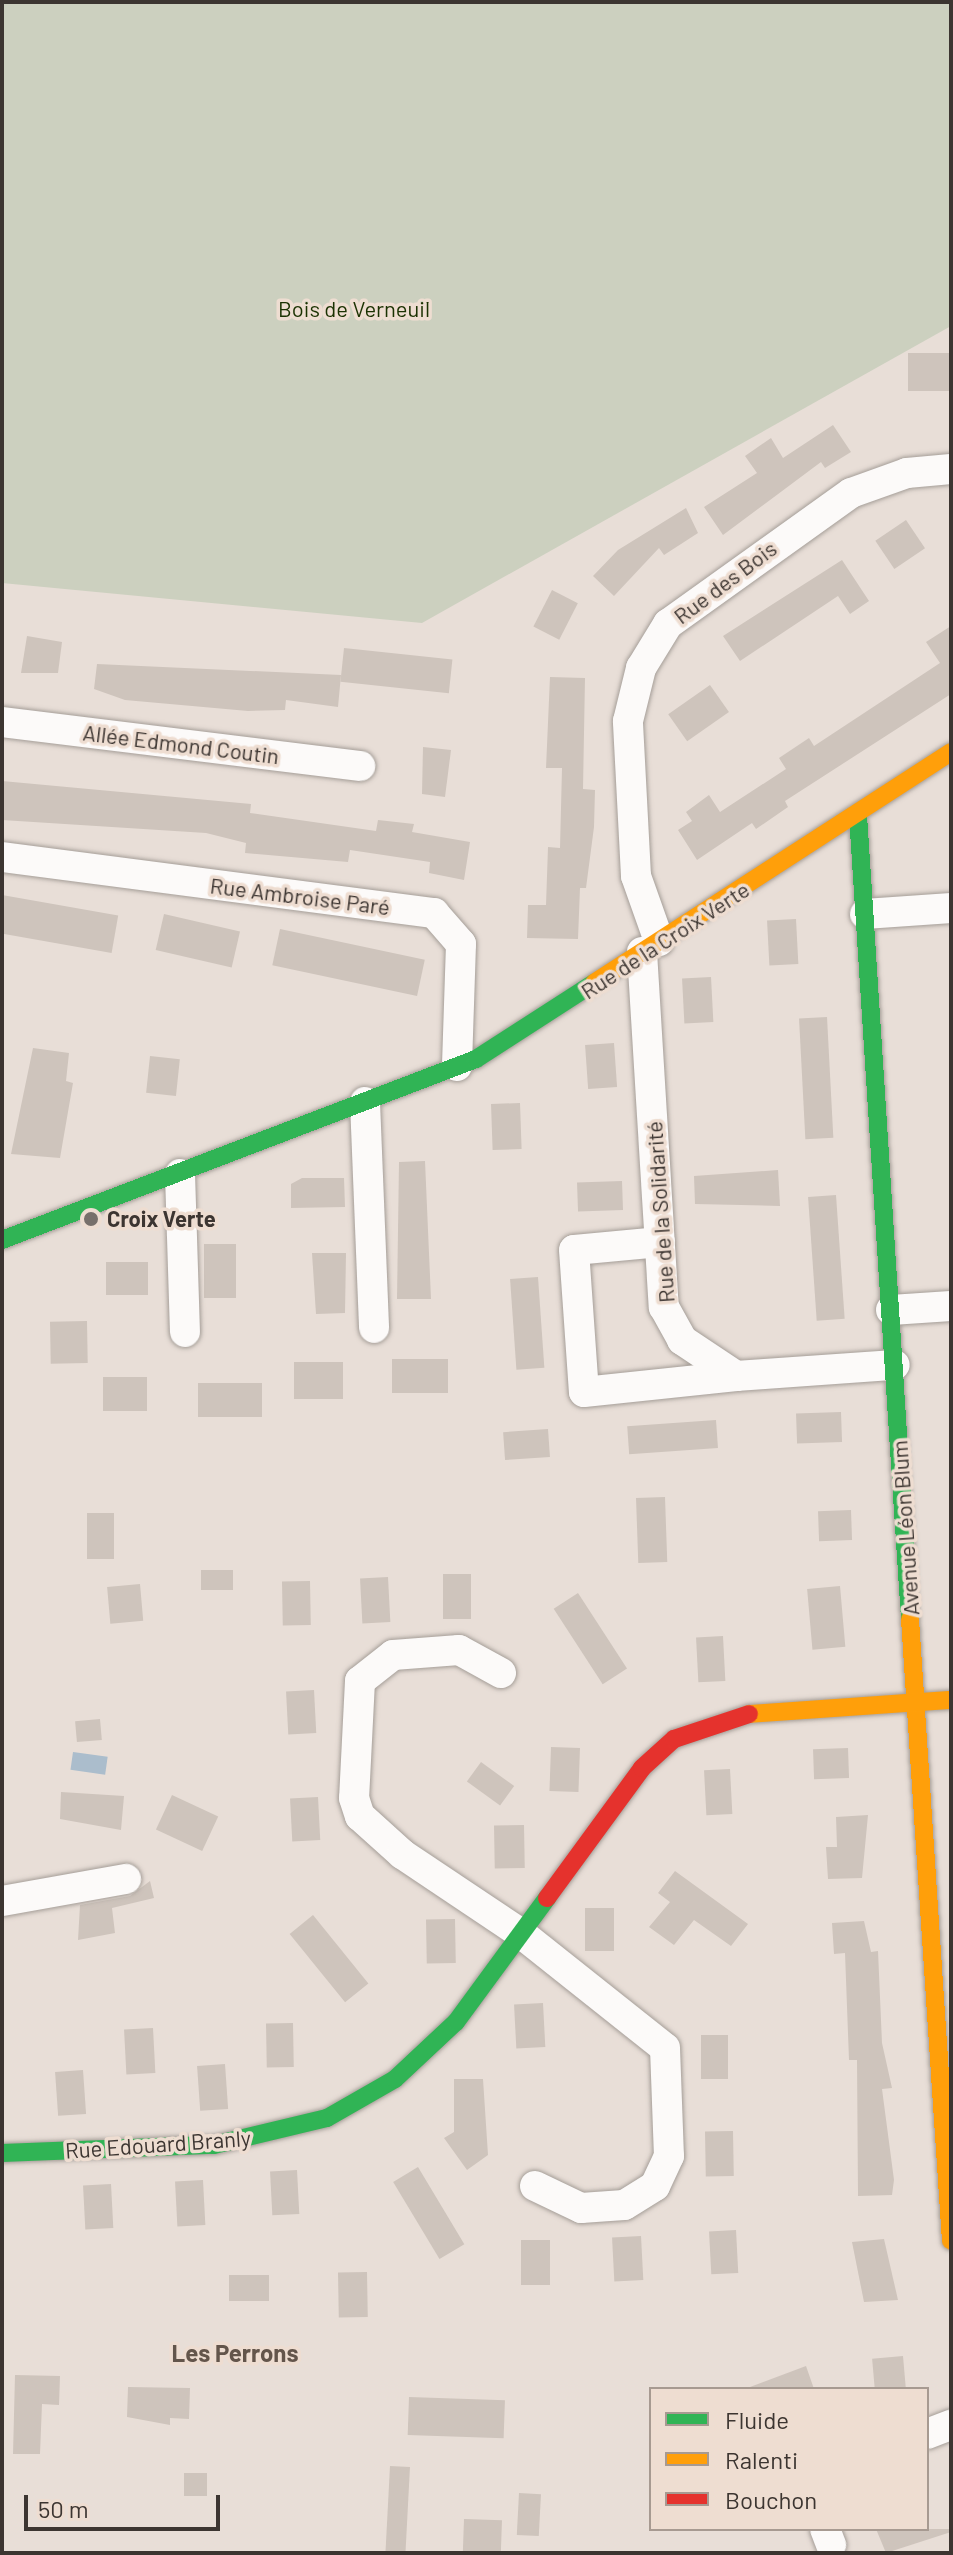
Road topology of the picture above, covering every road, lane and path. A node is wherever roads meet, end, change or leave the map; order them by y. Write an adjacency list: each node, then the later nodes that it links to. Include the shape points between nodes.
1 (951, 469): 9 (street, Rue des Bois, via 907,473 851,493 668,624 641,668 628,721 636,876)
2 (2, 722): 4 (street, Allée Edmond Coutin)
3 (951, 752): 5 (street, Rue de la Croix Verte)
4 (360, 766)
5 (858, 815): 8 (street, Avenue Léon Blum); 9 (street, Rue de la Croix Verte)
6 (2, 857): 10 (street, Rue Ambroise Paré, via 434,913 461,944)
7 (951, 908): 8 (street)
8 (865, 914): 16 (street, Avenue Léon Blum)
9 (651, 947): 10 (street, Rue de la Croix Verte, via 541,1023); 14 (street, Rue de la Solidarité)
10 (457, 1066): 11 (street, Rue de la Croix Verte)
11 (365, 1102): 12 (street, Rue de la Croix Verte); 17 (street)
12 (180, 1174): 13 (street, Rue de la Croix Verte); 18 (street)
13 (2, 1240)
14 (660, 1242): 20 (street, Rue de la Solidarité, via 664,1307 682,1340); 20 (street, via 574,1250 584,1392)
15 (951, 1306): 16 (street)
16 (891, 1310): 19 (street, Avenue Léon Blum)
17 (374, 1328)
18 (185, 1332)
19 (895, 1365): 20 (street); 23 (street, Avenue Léon Blum)
20 (736, 1376)
21 (501, 1673): 26 (street, via 459,1650 393,1655 360,1681 354,1798 360,1816 402,1854)
22 (951, 1700): 23 (street, Rue Edouard Branly)
23 (917, 1702): 26 (street, Rue Edouard Branly, via 743,1714 674,1739 642,1768); 27 (street, Avenue Léon Blum)
24 (126, 1879): 25 (street)
25 (2, 1901)
26 (523, 1935): 29 (street, Rue Edouard Branly, via 456,2022 395,2079 327,2118 214,2145); 30 (street, via 665,2048 669,2156 655,2186 624,2205 581,2208)
27 (943, 1994): 28 (street, Avenue Léon Blum)
28 (947, 2134): 31 (street, Avenue Léon Blum)
29 (2, 2153)
30 (535, 2186)
31 (950, 2228): 32 (street, Avenue Léon Blum)
32 (951, 2241)
33 (951, 2425): 34 (street)
34 (929, 2433)

